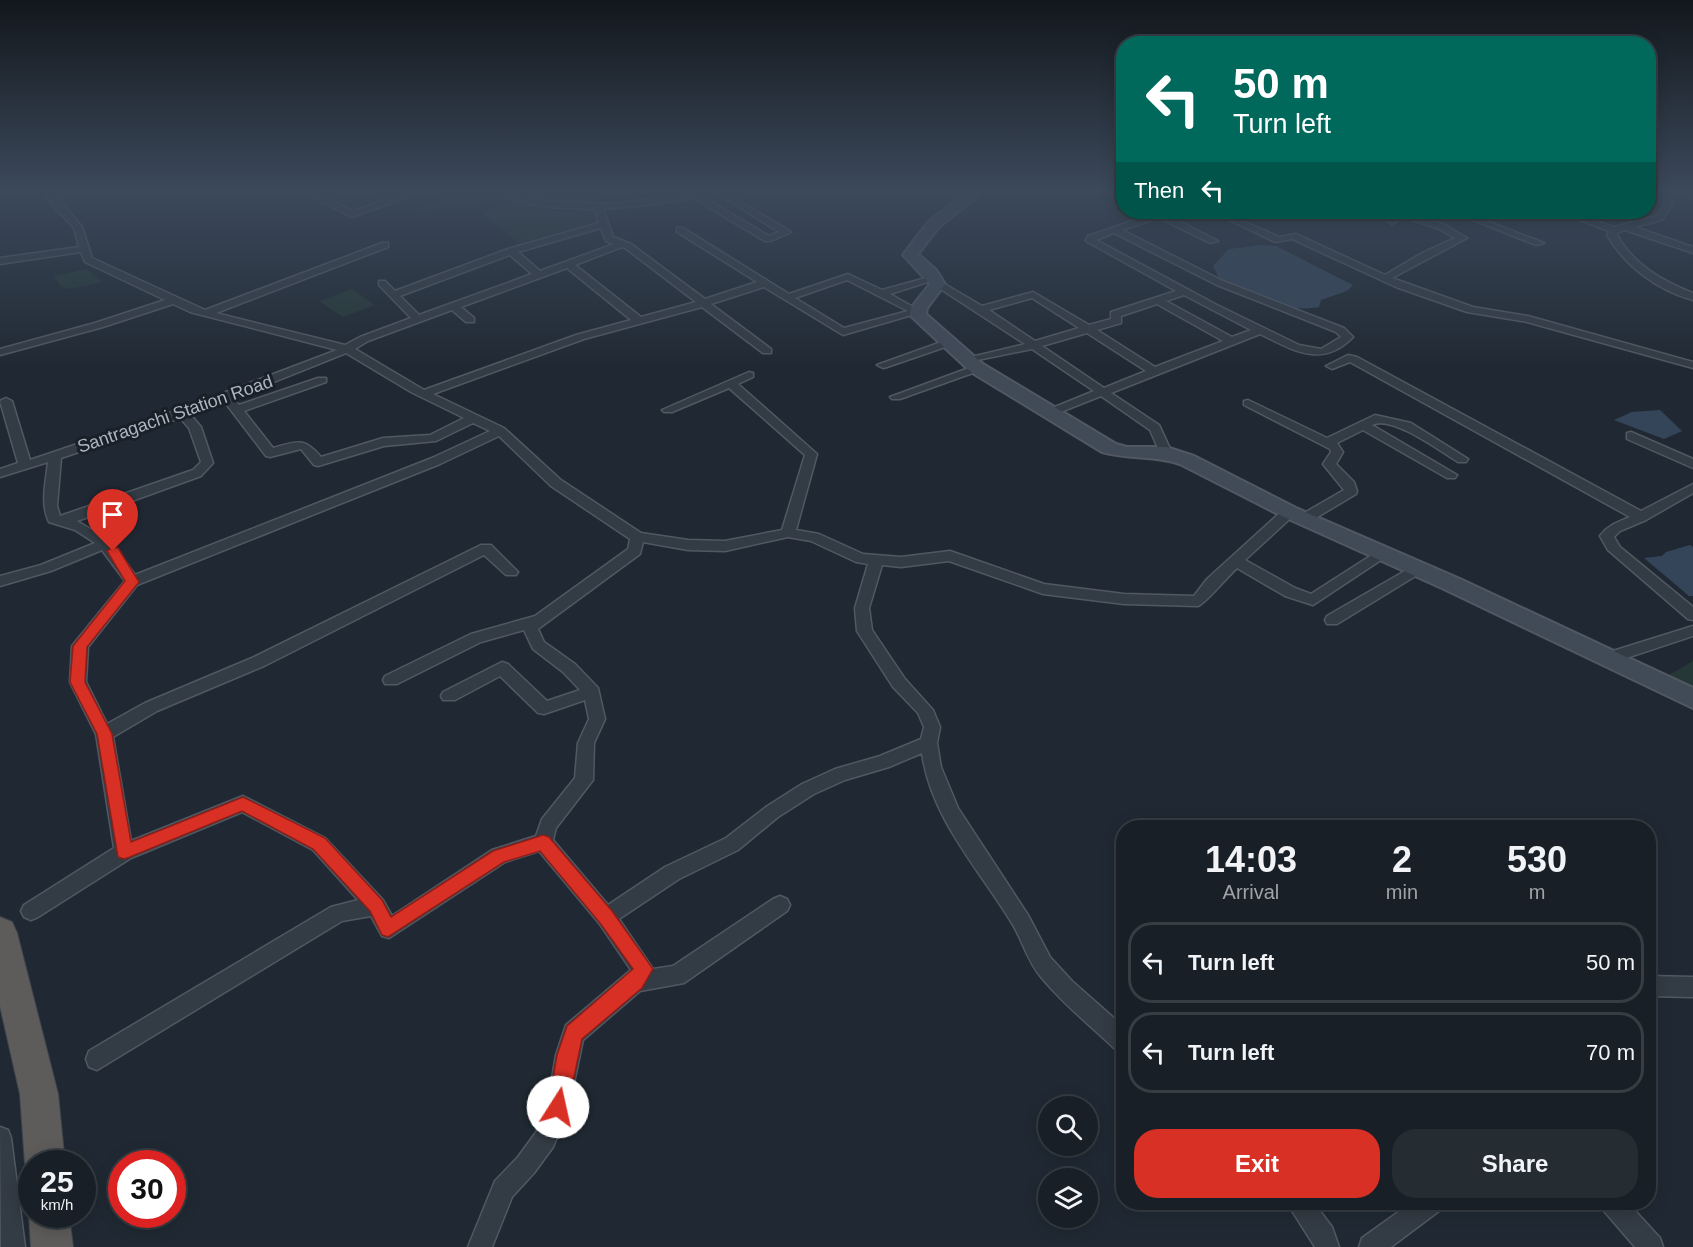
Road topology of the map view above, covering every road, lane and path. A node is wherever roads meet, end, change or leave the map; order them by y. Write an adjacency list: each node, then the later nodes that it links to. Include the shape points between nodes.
1 (77, 250): 14 (street)
2 (86, 250): 27 (street, via 88,260)
3 (372, 250): 32 (street)
4 (606, 250): 15 (street, Santragachi Station Road)
5 (631, 250): 28 (street)
6 (712, 250): 20 (street)
7 (914, 250): 18 (main road, via 910,255)
8 (1110, 250): 21 (street)
9 (1154, 250): 37 (street, via 1220,283 1340,330 1348,338 1323,352 1313,352)
10 (1324, 250): 17 (street)
11 (1435, 250): 17 (street)
12 (1619, 250): 25 (street, via 1643,273)
13 (511, 251): 16 (street); 22 (street)
14 (0, 261)
15 (569, 265): 16 (street, Santragachi Station Road); 35 (street)
16 (539, 275): 29 (street, Santragachi Station Road)
17 (1386, 278): 45 (street, via 1471,309 1528,319)
18 (936, 280): 23 (street); 30 (street); 31 (main road)
19 (382, 283): 22 (street)
20 (765, 283): 24 (street); 28 (street)
21 (1186, 291): 26 (street); 37 (street)
22 (395, 294): 33 (street)
23 (880, 294): 24 (street, via 848,278); 31 (street)
24 (788, 297): 31 (street, via 843,332)
25 (1693, 297)
26 (1158, 300): 36 (street, via 1115,314 1117,321); 38 (street)
27 (173, 301): 32 (street); 43 (street)
28 (704, 303): 35 (street); 42 (street)
29 (453, 306): 33 (street, Santragachi Station Road); 34 (street)
30 (981, 309): 36 (street, via 1033,295); 40 (street)
31 (917, 312): 39 (main road)
32 (206, 313): 41 (street)
33 (417, 319): 41 (street, Santragachi Station Road)
34 (470, 320)
35 (639, 321): 53 (street, via 580,337)
36 (1088, 329): 40 (street); 48 (street)
37 (1260, 330): 38 (street)
38 (1231, 341): 48 (street)
39 (947, 343): 44 (main road); 46 (street)
40 (1034, 345): 44 (street); 52 (street)
41 (347, 349): 53 (street); 54 (street, Santragachi Station Road)
42 (768, 351)
43 (0, 352)
44 (972, 364): 55 (street); 61 (main road)
45 (1693, 365)
46 (883, 366)
47 (1332, 366): 76 (street, via 1353,358)
48 (1153, 371): 52 (street)
49 (749, 375): 51 (street)
50 (322, 380): 58 (street)
51 (731, 383): 59 (street); 78 (street, via 811,454)
52 (1099, 392): 61 (street); 67 (street, via 1155,428)
53 (424, 394): 62 (street)
54 (227, 397): 58 (street); 60 (street, Santragachi Station Road)
55 (896, 397)
56 (6, 401): 71 (street)
57 (1248, 403): 66 (street)
58 (237, 409): 62 (street, via 270,453 305,446 318,462 382,442 432,438)
59 (668, 410)
60 (182, 413): 68 (street, Santragachi Station Road); 77 (street, via 195,427 207,463 197,473)
61 (1049, 413): 67 (main road, via 1118,451)
62 (474, 418): 64 (street)
63 (1363, 425): 66 (street); 69 (street, via 1375,419 1400,424); 73 (street)
64 (500, 431): 79 (street, via 556,483); 87 (street, via 436,461)
65 (1631, 436): 70 (street)
66 (1327, 443): 75 (street, via 1337,452 1329,464 1350,485 1351,491)
67 (1166, 453): 75 (main road)
68 (55, 455): 71 (street, Santragachi Station Road); 77 (street, via 50,506 54,519)
69 (1461, 459)
70 (1693, 464)
71 (25, 465): 72 (street, Santragachi Station Road)
72 (0, 472)
73 (1451, 476)
74 (1693, 488): 76 (street)
75 (1297, 515): 81 (main road); 83 (street)
76 (1641, 517): 88 (street, via 1615,528 1607,536 1615,550)
77 (64, 521): 80 (street, via 81,526)
78 (788, 533): 79 (street, via 725,546); 82 (street, via 814,537 861,559)
79 (637, 537): 90 (street, via 635,551)
80 (105, 544): 86 (street, via 46,568); 87 (street)
81 (1383, 554): 83 (street, via 1313,600 1290,592); 84 (main road)
82 (878, 560): 83 (street, via 901,562 950,556 1043,589 1124,599 1198,601); 98 (street, via 862,608 865,631 898,682 925,710 932,727)
83 (1236, 561)
84 (1417, 569): 89 (street); 92 (main road)
85 (511, 572): 97 (street, via 486,548 258,662 151,707)
86 (0, 581)
87 (132, 582): 97 (street, via 80,646 78,682)
88 (1693, 615)
89 (1332, 620)
90 (536, 621): 93 (street, via 476,638); 94 (street, via 531,627 538,645 569,668)
91 (1693, 631): 92 (street)
92 (1605, 658): 96 (main road)
93 (391, 680)
94 (592, 692): 95 (street, via 544,708 502,668); 99 (street, via 597,719 586,743 584,780 548,825)
95 (449, 696)
96 (1693, 699)
97 (105, 734): 100 (street)
98 (929, 743): 104 (street, via 807,789 732,844 672,873); 109 (street, via 930,762 946,801 1046,968)
99 (543, 842): 102 (street, via 499,856 388,929); 104 (street)
100 (124, 852): 102 (street, via 243,804 319,843); 103 (street)
101 (780, 905): 106 (street, via 678,976)
102 (376, 906): 110 (street, via 338,914)
103 (31, 911)
104 (606, 917): 106 (street, via 644,969)
105 (0, 933): 112 (highway, via 39,1094)
106 (636, 981): 119 (street, via 574,1033 558,1107 545,1139 503,1189)
107 (1656, 986): 108 (street)
108 (1693, 987)
109 (1116, 1034)
110 (97, 1059)
111 (0, 1138): 117 (street)
112 (44, 1150)
113 (1304, 1210): 120 (street)
114 (1421, 1210): 121 (street)
115 (1618, 1210): 122 (street)
116 (50, 1228): 118 (highway)
117 (14, 1247)
118 (52, 1247)
119 (480, 1247)
120 (1327, 1247)
121 (1371, 1247)
122 (1650, 1247)

